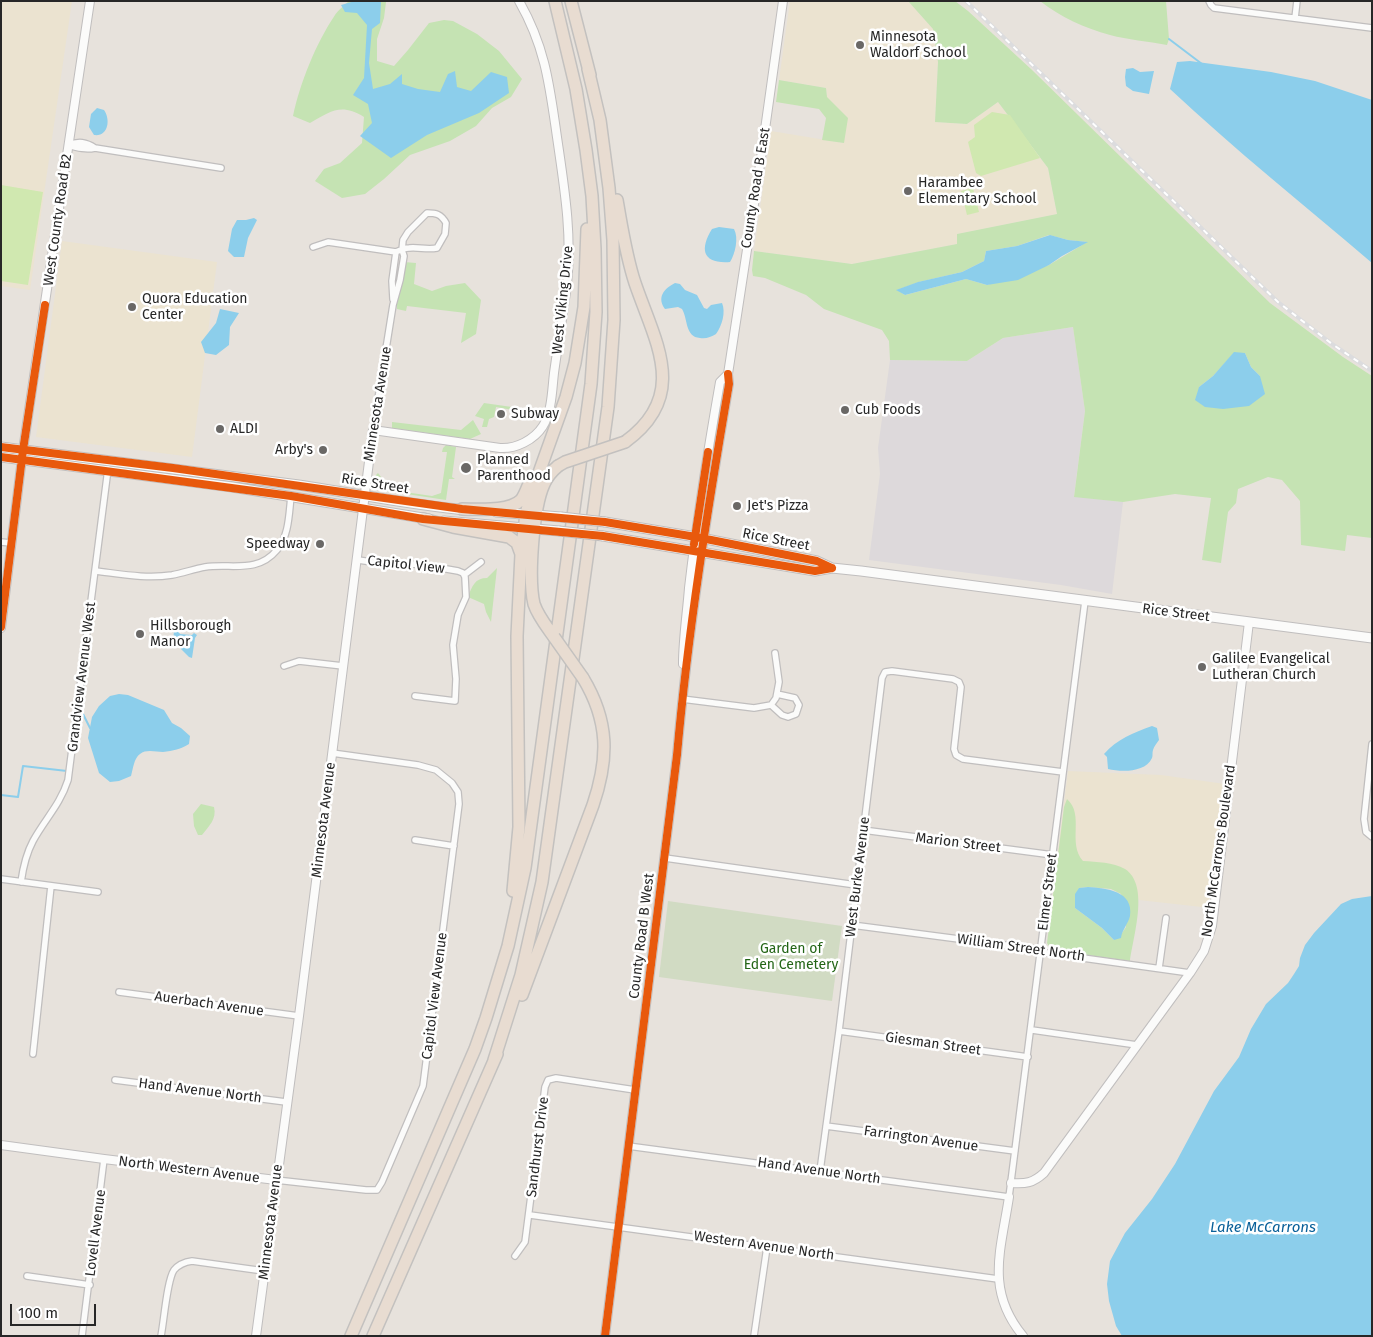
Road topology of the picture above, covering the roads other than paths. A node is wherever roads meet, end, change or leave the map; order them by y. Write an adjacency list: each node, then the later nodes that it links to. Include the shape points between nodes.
1 (90, 1): 11 (street, West County Road B2)
2 (519, 1): 16 (street, West Viking Drive, via 538,36 546,67 569,226 567,285 546,418 535,435 509,448)
3 (555, 1): 12 (highway, via 576,89)
4 (571, 1): 10 (highway)
5 (783, 1): 31 (street, County Road B East, via 729,384)
6 (1209, 1): 8 (street, via 1214,8)
7 (1297, 1): 8 (street)
8 (1295, 18): 9 (street)
9 (1372, 28)
10 (588, 69): 28 (highway, bridge, via 606,131 628,261 656,341 663,377 659,403 637,433 625,442 558,466 543,486); 80 (highway, via 610,188 613,232 614,320 608,407 542,882 521,975)
11 (68, 144): 13 (street, via 77,148 96,148); 18 (street, West County Road B2)
12 (587, 160): 19 (highway, via 585,290 581,329 569,388); 73 (highway, via 594,224 596,304 589,405 525,868)
13 (221, 168)
14 (313, 247): 15 (street, via 328,242)
15 (399, 251): 15 (street, via 436,248 445,234 446,223 442,217 427,213 408,232); 16 (street, Minnesota Avenue, via 404,256)
16 (373, 430): 25 (street, Minnesota Avenue)
17 (1, 447): 18 (main road, Rice Street)
18 (23, 450): 21 (street, West County Road B2); 22 (main road, Rice Street)
19 (545, 451): 27 (highway, via 520,500 509,507); 28 (highway, via 531,495)
20 (1, 457): 21 (main road, Rice Street)
21 (21, 460): 23 (main road, Rice Street); 33 (street, West County Road B2)
22 (109, 460): 23 (street, Grandview Avenue West); 25 (main road, Rice Street)
23 (108, 472): 24 (main road, Rice Street); 39 (street, Grandview Avenue West)
24 (291, 496): 26 (main road, Rice Street); 39 (street, via 282,542 259,564 205,567 157,576)
25 (365, 496): 26 (street, Minnesota Avenue); 27 (main road, Rice Street)
26 (364, 508): 29 (main road, Rice Street); 36 (street, Minnesota Avenue)
27 (462, 509): 28 (main road, Rice Street)
28 (531, 514): 30 (highway); 31 (main road, Rice Street, bridge, via 606,522)
29 (423, 519): 30 (main road, Rice Street); 35 (highway, via 509,537 517,543)
30 (529, 528): 34 (main road, Rice Street, bridge); 35 (highway); 80 (highway, bridge, via 532,582 538,614 595,700 602,724 604,752 602,776 593,805 515,1014)
31 (700, 538): 34 (street, County Road B East); 38 (main road, Rice Street, via 817,561)
32 (1, 542): 33 (street)
33 (11, 543): 43 (street, West County Road B2)
34 (698, 552): 38 (main road, Rice Street, via 815,571); 50 (street, County Road B West, via 683,643)
35 (521, 554): 73 (highway, via 517,636 518,853)
36 (358, 560): 40 (street, Capitol View, via 393,565 418,564); 47 (street, Minnesota Avenue)
37 (481, 562): 40 (street)
38 (832, 568): 41 (main road, Rice Street)
39 (95, 571): 63 (street, Grandview Avenue West, via 68,780 57,806 30,847)
40 (464, 575): 49 (street, Capitol View, via 466,597 458,615 453,645 454,701)
41 (1085, 601): 42 (main road, Rice Street); 54 (street, Elmer Street)
42 (1249, 622): 44 (main road, Rice Street); 71 (street, North McCarrons Boulevard, via 1212,926 1204,951)
43 (1, 628)
44 (1372, 638)
45 (774, 653): 48 (street, via 779,675)
46 (284, 666): 47 (street, via 299,661)
47 (343, 666): 53 (street, Minnesota Avenue)
48 (777, 694): 51 (street); 51 (street, via 795,698 798,705 796,714 792,717 782,715)
49 (415, 696)
50 (682, 699): 51 (street, via 754,708); 61 (street, County Road B West)
51 (771, 705)
52 (1372, 744): 55 (street)
53 (332, 753): 59 (street, Capitol View Avenue, via 436,770 458,792 460,804); 74 (street, Minnesota Avenue)
54 (1063, 772): 56 (street, West Burke Avenue, via 962,759 954,749 959,682 885,672); 60 (street, Elmer Street)
55 (1370, 772): 57 (street, via 1364,819 1366,832)
56 (863, 830): 60 (street, Marion Street); 64 (street, West Burke Avenue)
57 (1372, 837)
58 (415, 840): 59 (street)
59 (454, 846): 92 (street, Capitol View Avenue, via 423,1086)
60 (1052, 855): 69 (street, Elmer Street)
61 (665, 858): 64 (street); 82 (street, County Road B West)
62 (1, 879): 63 (street)
63 (21, 882): 65 (street)
64 (856, 885): 68 (street, West Burke Avenue)
65 (51, 886): 66 (street); 78 (street)
66 (98, 892)
67 (1166, 918): 70 (street)
68 (852, 925): 69 (street, William Street North); 76 (street, West Burke Avenue)
69 (1040, 952): 70 (street, William Street North); 75 (street, Elmer Street)
70 (1159, 968): 71 (street, William Street North)
71 (1190, 973): 77 (street, North McCarrons Boulevard)
72 (119, 992): 74 (street, Auerbach Avenue)
73 (494, 993): 105 (highway, via 462,1080)
74 (298, 1016): 83 (street, Minnesota Avenue)
75 (1032, 1030): 77 (street); 79 (street, Elmer Street)
76 (839, 1031): 79 (street, Giesman Street); 84 (street, West Burke Avenue)
77 (1137, 1045): 91 (street, North McCarrons Boulevard, via 1044,1173 1027,1184)
78 (33, 1054)
79 (1028, 1057): 87 (street, Elmer Street)
80 (494, 1060): 106 (highway)
81 (115, 1080): 83 (street, Hand Avenue North)
82 (635, 1090): 86 (street, County Road B West); 94 (street, Sandhurst Drive, via 556,1078 548,1080)
83 (286, 1102): 90 (street, Minnesota Avenue)
84 (826, 1126): 87 (street, Farrington Avenue); 89 (street, West Burke Avenue)
85 (1, 1144): 88 (street, North Western Avenue)
86 (628, 1146): 89 (street, Hand Avenue North); 95 (street, County Road B West)
87 (1015, 1151): 91 (street, Elmer Street)
88 (104, 1160): 90 (street, North Western Avenue); 101 (street, Lovell Avenue)
89 (820, 1172): 93 (street, Hand Avenue North)
90 (276, 1180): 92 (street, North Western Avenue); 98 (street, Minnesota Avenue)
91 (1011, 1183): 93 (street, Elmer Street)
92 (377, 1190)
93 (1009, 1197): 100 (street)
94 (530, 1214): 95 (street, Western Avenue North); 97 (street, Sandhurst Drive, via 525,1242)
95 (618, 1226): 96 (street, Western Avenue North); 107 (street, County Road B West)
96 (766, 1246): 100 (street, Western Avenue North); 108 (street)
97 (515, 1256)
98 (264, 1271): 103 (street, via 194,1262 182,1264 171,1275); 104 (street, Minnesota Avenue)
99 (27, 1276): 101 (street)
100 (998, 1279): 109 (street, via 1004,1306)
101 (90, 1285): 102 (street, Lovell Avenue)
102 (82, 1336)
103 (162, 1336)
104 (256, 1336)
105 (350, 1336)
106 (374, 1336)
107 (605, 1336)
108 (754, 1336)
109 (1023, 1336)

